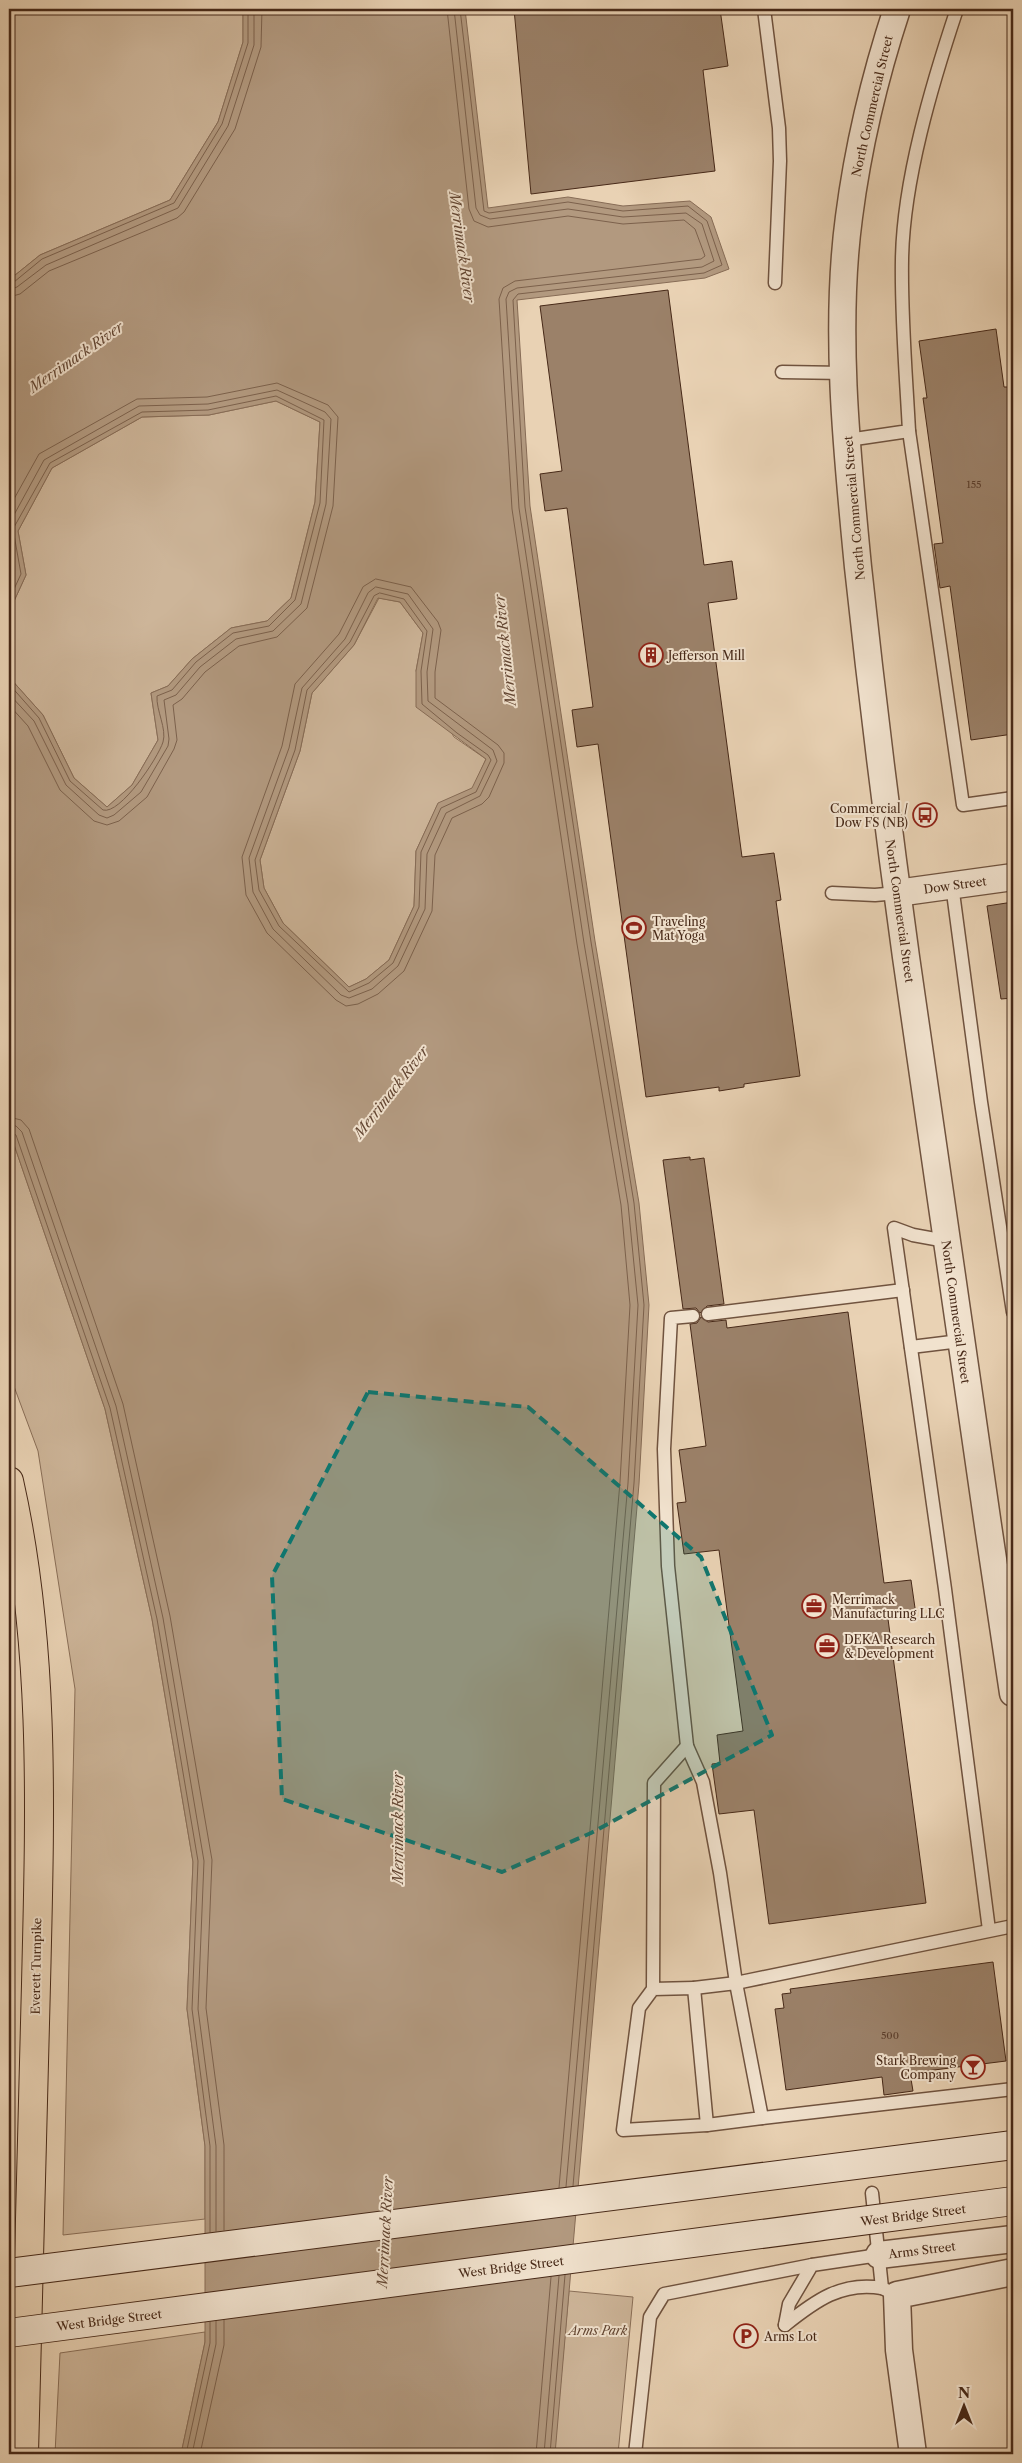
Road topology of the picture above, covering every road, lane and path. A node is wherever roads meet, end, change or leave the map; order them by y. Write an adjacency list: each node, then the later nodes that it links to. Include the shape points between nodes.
1 (764, 9): 4 (lane, via 779,128)
2 (896, 9): 6 (street, North Commercial Street, via 861,146 848,220 843,305)
3 (956, 9): 7 (lane, via 928,108 905,228 902,260)
4 (775, 283)
5 (782, 372): 6 (lane)
6 (844, 373): 8 (street, North Commercial Street)
7 (909, 431): 8 (lane); 9 (lane, via 963,805)
8 (848, 440): 13 (street, North Commercial Street, via 869,667)
9 (1013, 798)
10 (1013, 877): 11 (street, Dow Street)
11 (952, 885): 13 (street, Dow Street); 16 (lane)
12 (832, 893): 13 (lane)
13 (897, 893): 14 (street, North Commercial Street)
14 (946, 1241): 15 (lane, via 894,1228); 19 (street, North Commercial Street)
15 (903, 1290): 17 (lane); 20 (lane)
16 (1013, 1312)
17 (708, 1314)
18 (693, 1316): 23 (lane, via 671,1318 664,1449 667,1537)
19 (960, 1341): 20 (lane); 22 (street, North Commercial Street)
20 (911, 1347): 25 (lane)
21 (9, 1481): 42 (highway, Everett Turnpike, via 31,1616 40,1799)
22 (1013, 1693)
23 (687, 1746): 26 (lane, via 702,1782 720,1873); 28 (lane, via 654,1783)
24 (1013, 1926): 25 (lane)
25 (989, 1930): 26 (lane)
26 (736, 1983): 27 (lane); 30 (lane)
27 (694, 1988): 28 (lane); 31 (lane)
28 (653, 1989): 31 (lane, via 638,2008 623,2130)
29 (1013, 2089): 30 (lane)
30 (762, 2118): 31 (lane)
31 (707, 2125)
32 (1013, 2145): 39 (main road, bridge)
33 (872, 2193): 36 (lane)
34 (1013, 2201): 41 (main road, West Bridge Street, bridge)
35 (1013, 2239): 36 (street, Arms Street)
36 (879, 2255): 37 (lane); 40 (lane, Arms Street)
37 (812, 2265): 40 (lane, via 789,2304 785,2325 828,2294 865,2285); 43 (lane, via 664,2294 650,2318)
38 (1013, 2272): 40 (street)
39 (9, 2273)
40 (889, 2291): 44 (street, Arms Street)
41 (9, 2333)
42 (24, 2454)
43 (635, 2454)
44 (913, 2454)

